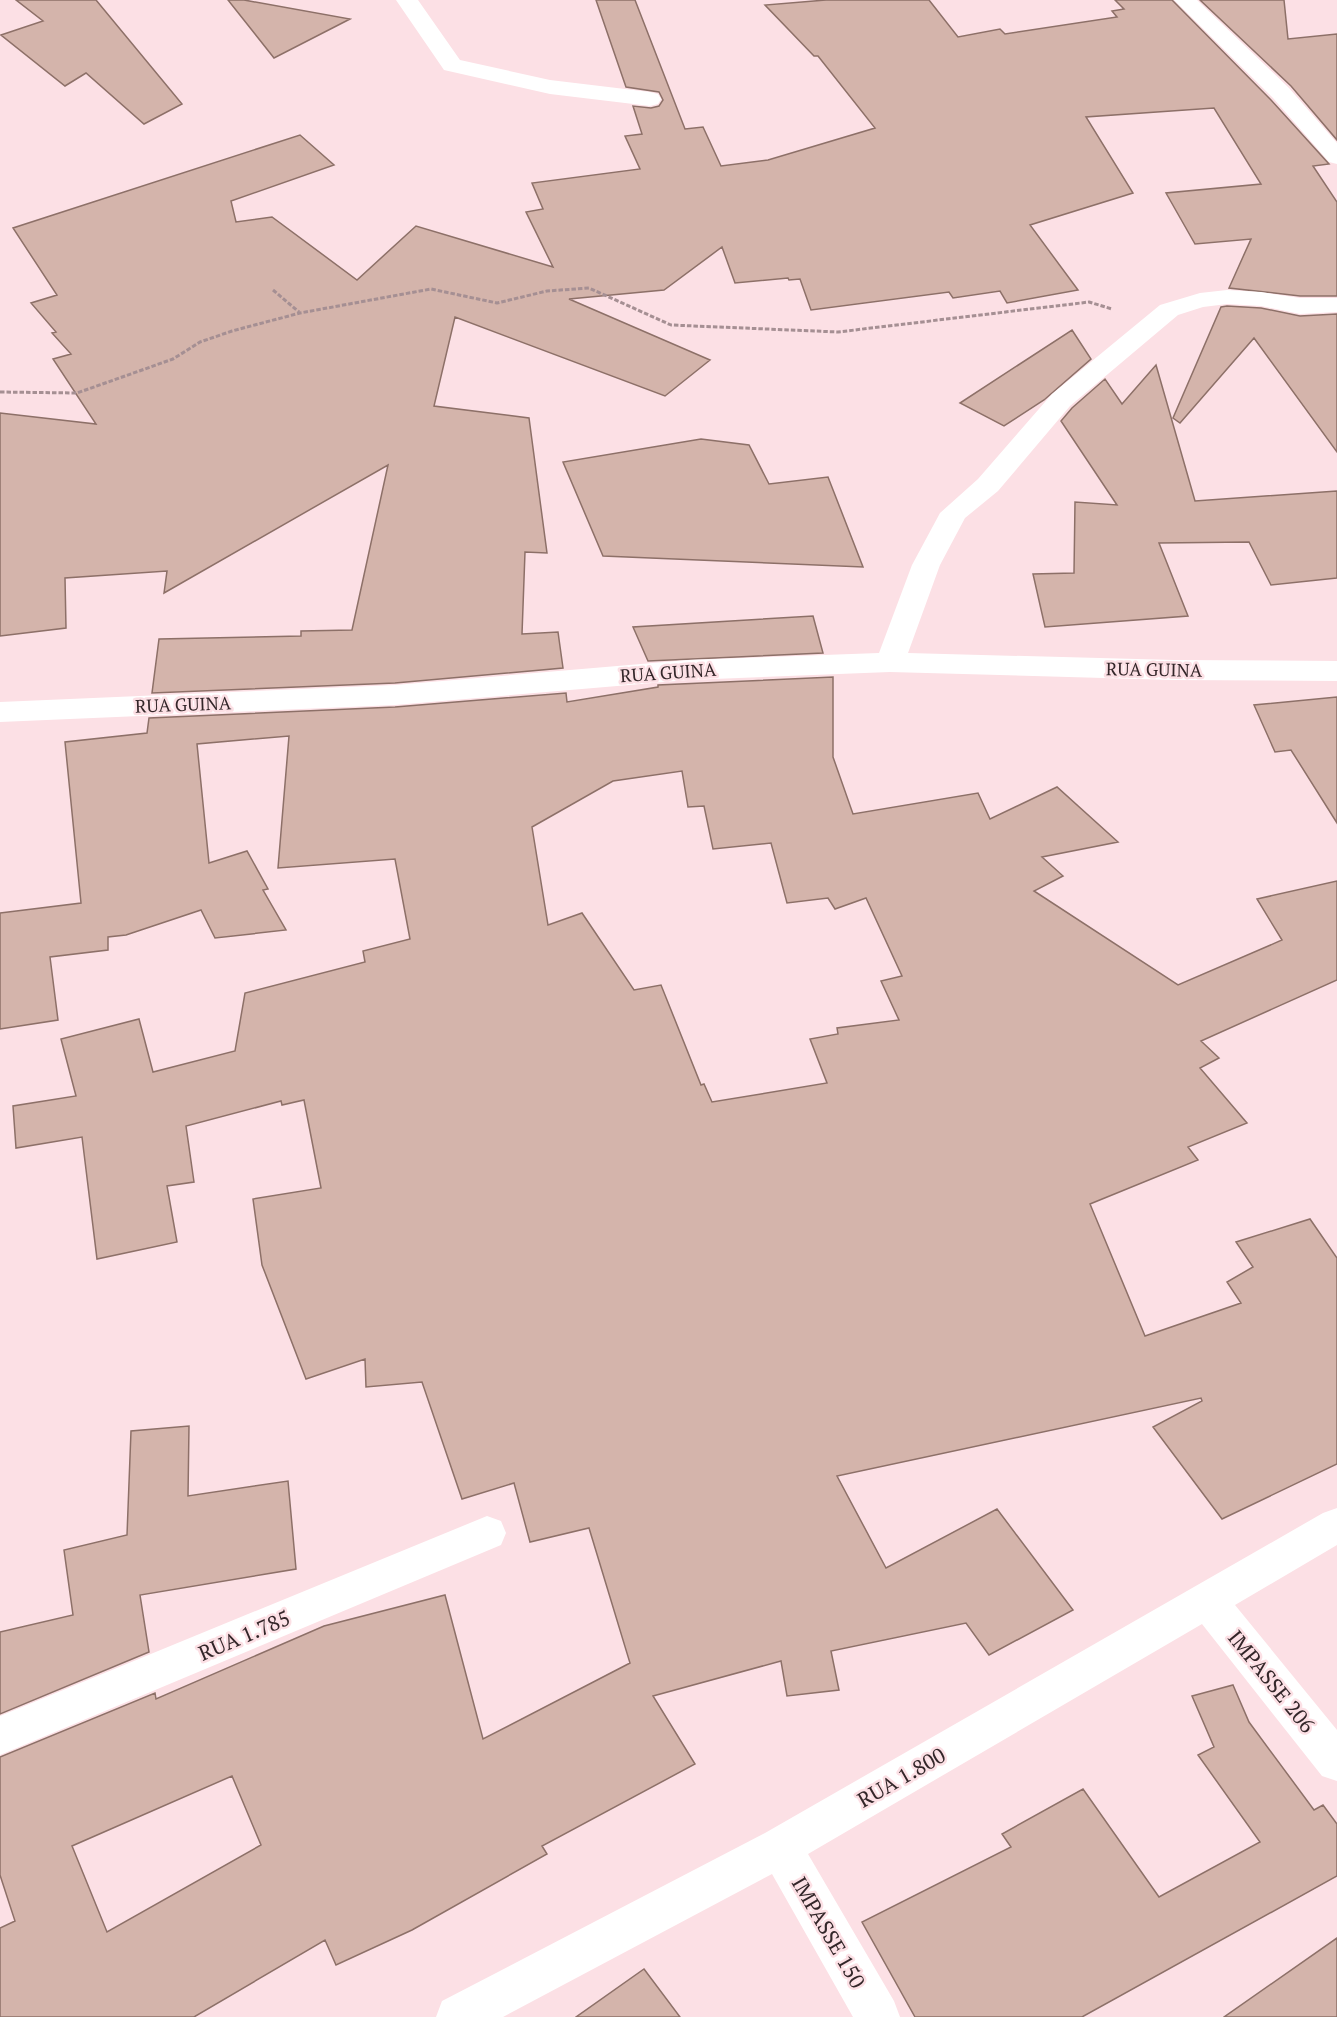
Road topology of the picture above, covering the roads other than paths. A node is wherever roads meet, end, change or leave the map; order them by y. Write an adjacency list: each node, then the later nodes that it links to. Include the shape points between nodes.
1 (407, 0): 3 (street, via 452,65 550,87)
2 (1185, 0): 4 (street, via 1281,93)
3 (650, 99)
4 (1337, 157)
5 (1337, 305): 6 (street, via 1300,306 1227,297 1169,310 1061,400 988,485 954,513 926,565)
6 (890, 662): 7 (street, RUA GUINA); 8 (street, RUA GUINA, via 688,670 395,695)
7 (1337, 671)
8 (0, 712)
9 (1337, 1525): 11 (street, RUA 1.800)
10 (488, 1533): 12 (street, RUA 1.785)
11 (1207, 1600): 13 (street, IMPASSE 206); 14 (street, RUA 1.800)
12 (0, 1736)
13 (1337, 1762)
14 (780, 1847): 15 (street, RUA 1.800); 16 (street, IMPASSE 150)
15 (458, 2017)
16 (878, 2017)

